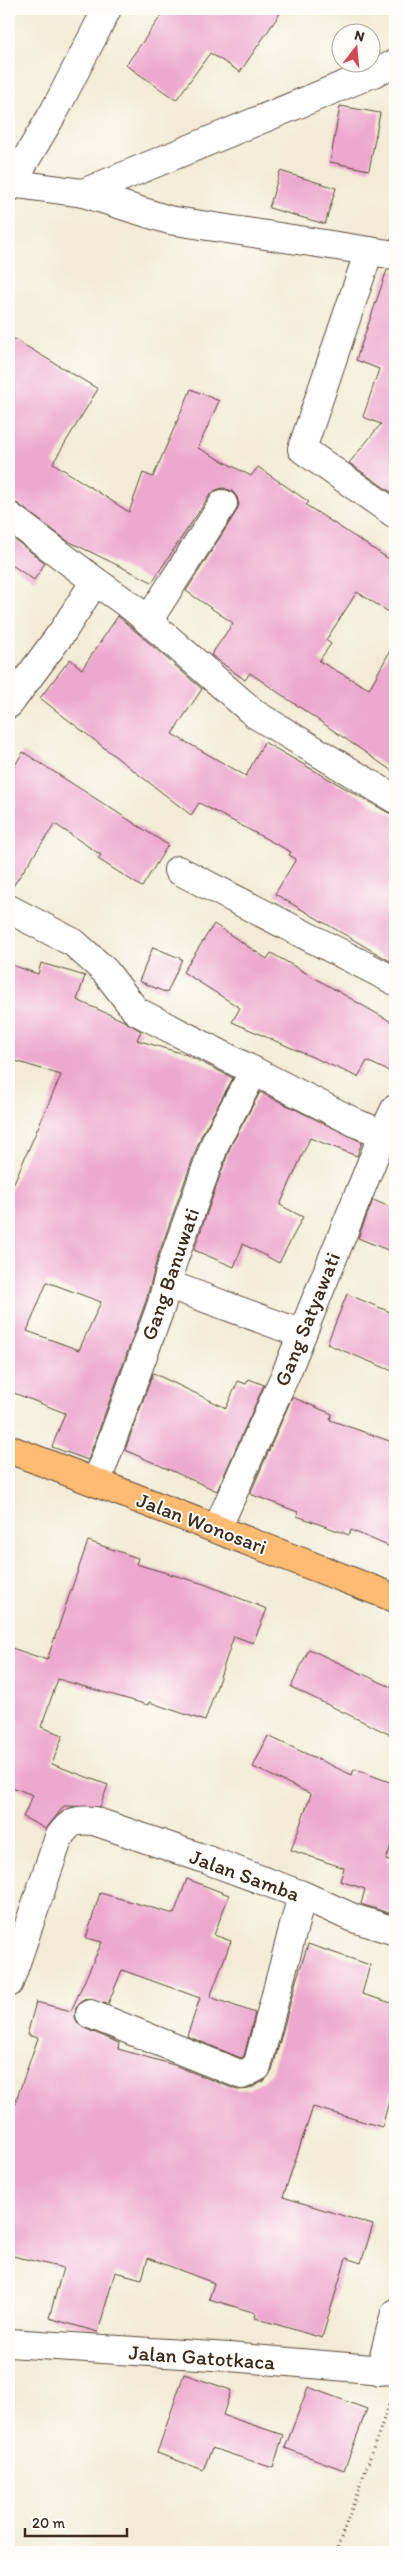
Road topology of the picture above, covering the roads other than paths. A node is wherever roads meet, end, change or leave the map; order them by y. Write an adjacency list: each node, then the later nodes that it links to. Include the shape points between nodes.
1 (107, 9): 4 (street, via 55,110)
2 (395, 64): 5 (street)
3 (395, 84): 6 (street, via 332,106)
4 (9, 185): 5 (street)
5 (83, 193): 6 (street)
6 (110, 201): 7 (street, via 169,220)
7 (369, 251): 8 (street); 10 (street, via 302,449)
8 (395, 255)
9 (223, 504): 13 (street)
10 (395, 514)
11 (9, 516): 12 (street)
12 (95, 582): 13 (street); 14 (street)
13 (148, 622): 15 (street, via 254,714)
14 (9, 704)
15 (395, 799)
16 (178, 870): 18 (street)
17 (9, 909): 19 (street, via 74,943 105,970 136,1011)
18 (395, 980)
19 (254, 1071): 20 (street, via 358,1124); 21 (street, Gang Banuwati, via 216,1141)
20 (391, 1126): 22 (street, Gang Satyawati)
21 (167, 1284): 22 (street); 24 (street, Gang Banuwati)
22 (302, 1334): 25 (street, Gang Satyawati)
23 (9, 1449): 24 (highway, Jalan Wonosari)
24 (98, 1482): 25 (highway, Jalan Wonosari)
25 (217, 1529): 26 (highway, Jalan Wonosari)
26 (395, 1598)
27 (302, 1895): 28 (street, Jalan Samba, via 354,1918); 29 (street, Jalan Samba, via 94,1821 71,1821 59,1837); 30 (street, via 256,2067 250,2073 242,2075)
28 (395, 1931)
29 (9, 1983)
30 (90, 2014)
31 (395, 2313): 33 (street)
32 (9, 2343): 33 (street, Jalan Gatotkaca, via 229,2357)
33 (389, 2379)

